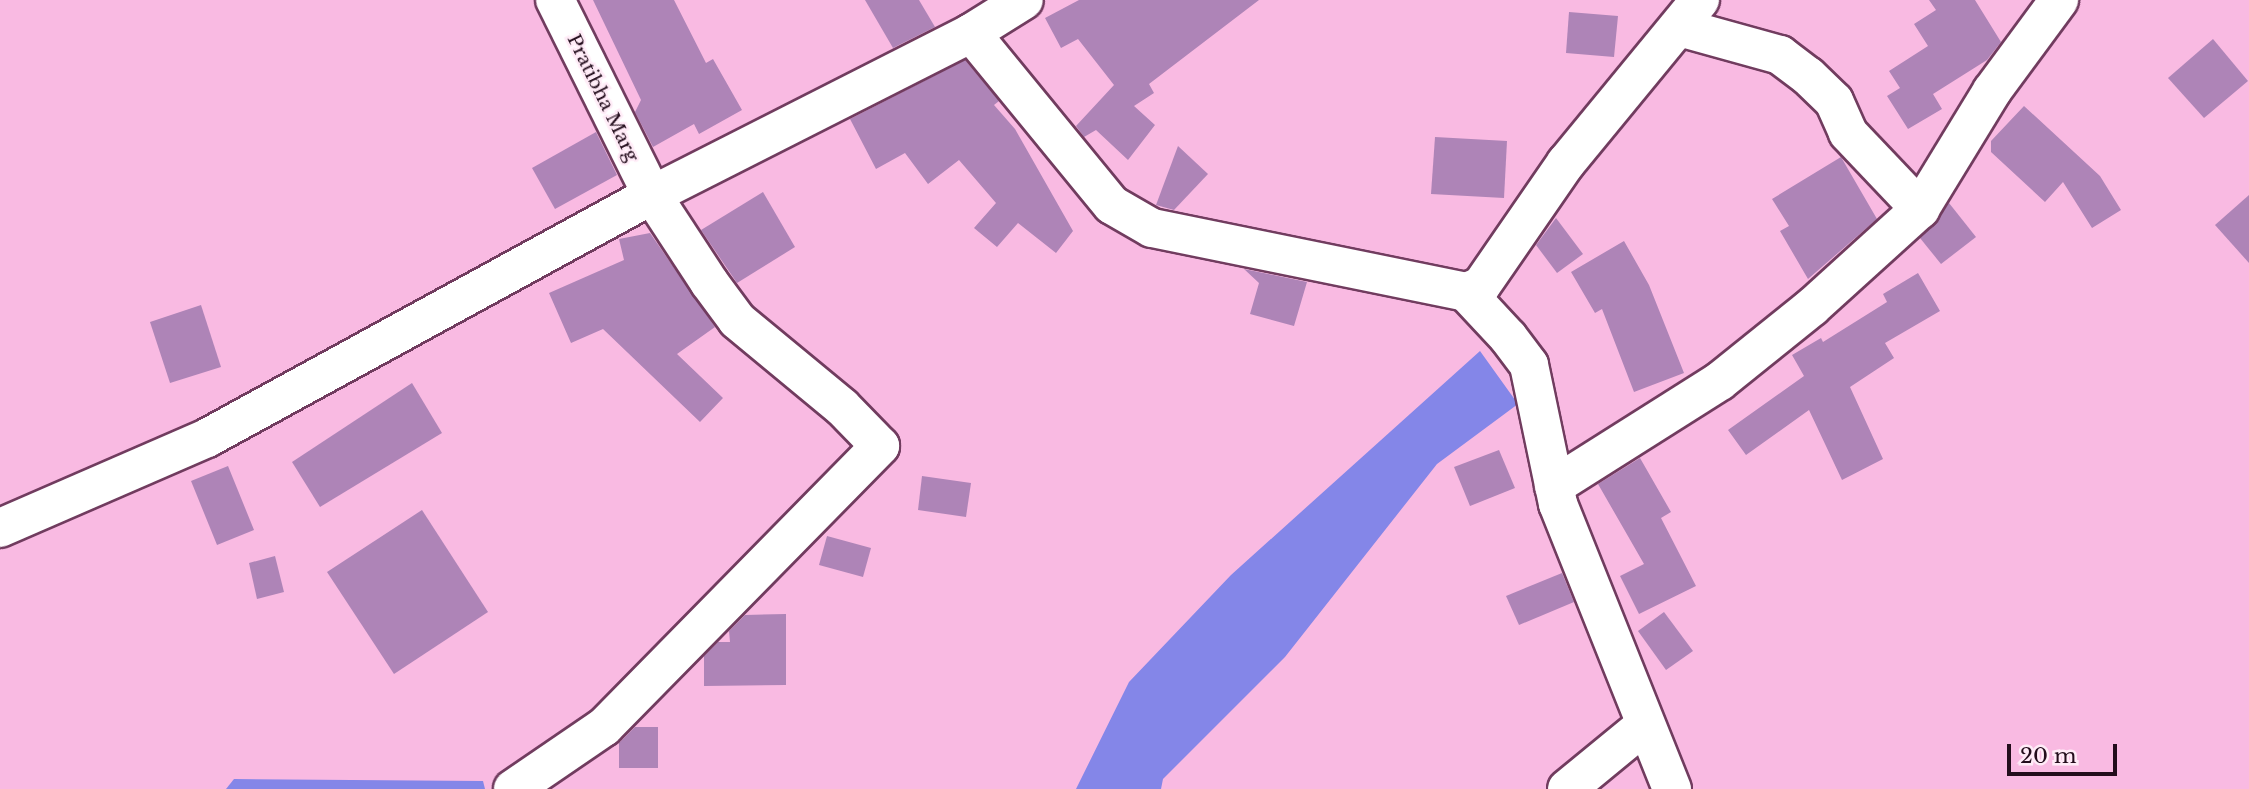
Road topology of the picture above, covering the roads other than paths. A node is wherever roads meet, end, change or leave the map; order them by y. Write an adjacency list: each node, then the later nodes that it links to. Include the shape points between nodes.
1 (555, 0): 6 (street, Pratibha Marg)
2 (1024, 0): 5 (street)
3 (2059, 0): 7 (street, via 1992,91)
4 (1690, 14): 7 (street, via 1780,55 1808,76 1834,101 1848,133); 8 (street, via 1566,163 1481,286)
5 (971, 33): 6 (street); 8 (street, via 1112,205 1152,228)
6 (652, 195): 10 (street, via 207,438); 12 (street, Pratibha Marg, via 737,320 842,407 880,446 604,727)
7 (1920, 209): 9 (street, via 1812,307 1720,381)
8 (1466, 292): 9 (street, via 1529,365)
9 (1554, 486): 11 (street)
10 (0, 528)
11 (1645, 725): 13 (street); 14 (street)
12 (513, 789)
13 (1567, 789)
14 (1672, 789)

